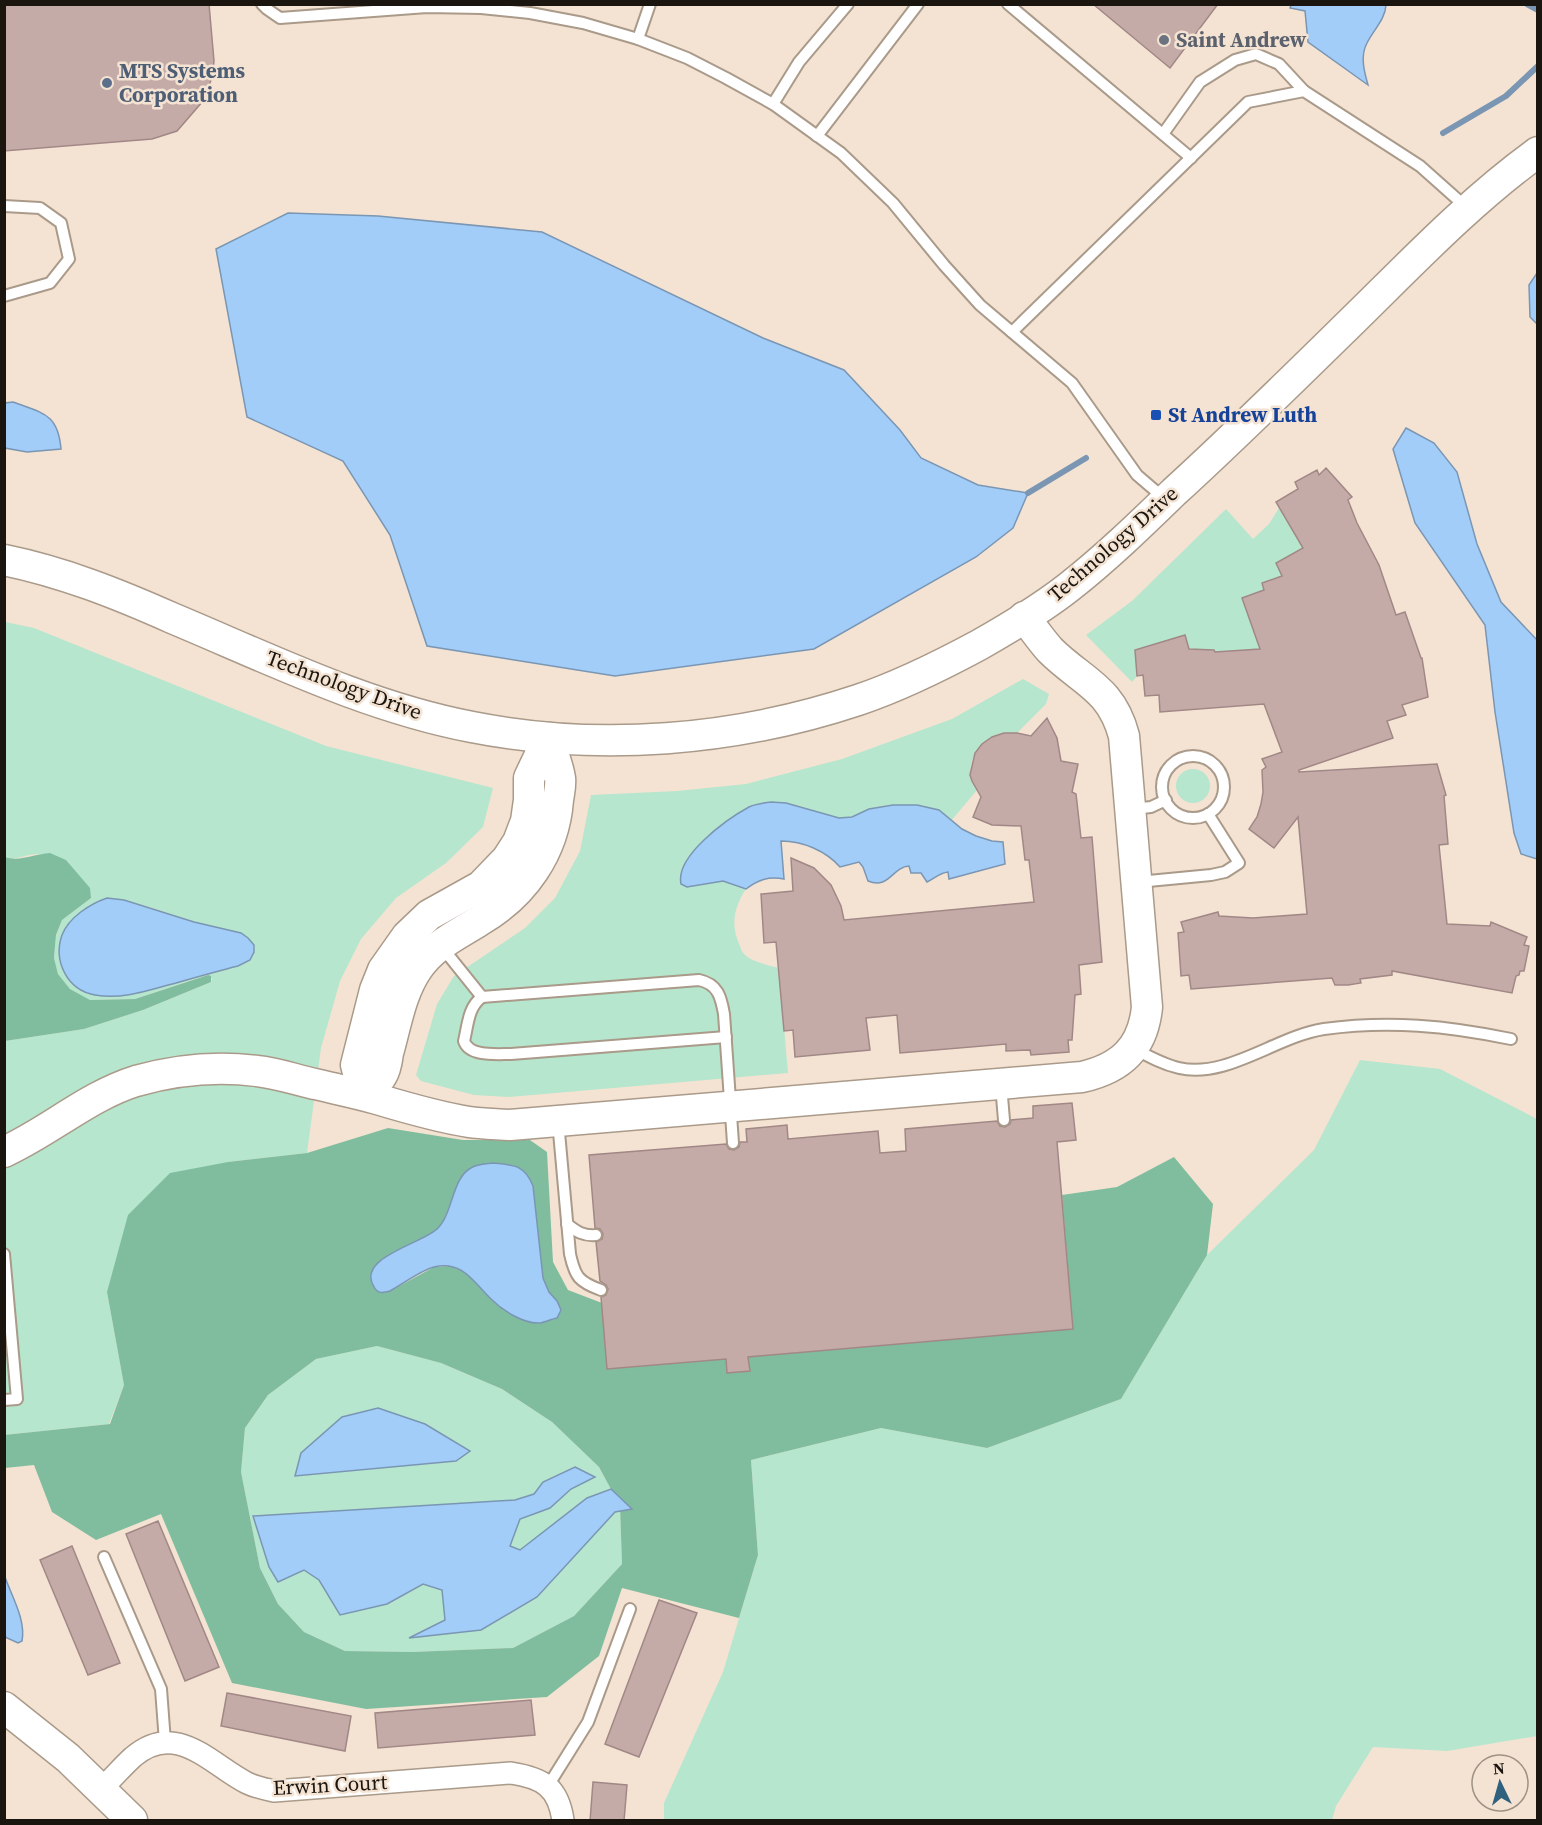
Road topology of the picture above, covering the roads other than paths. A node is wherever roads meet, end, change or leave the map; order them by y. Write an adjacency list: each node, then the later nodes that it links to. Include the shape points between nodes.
1 (262, 4): 6 (lane, via 280,18)
2 (650, 4): 7 (lane)
3 (848, 4): 9 (lane, via 799,62)
4 (918, 4): 11 (lane)
5 (1008, 4): 10 (lane)
6 (471, 6): 7 (lane, via 584,23)
7 (638, 39): 9 (lane, via 696,63)
8 (1304, 90): 10 (lane, via 1279,64 1256,54 1235,60 1200,82); 13 (lane, via 1248,102); 15 (lane, via 1420,166)
9 (773, 104): 11 (lane)
10 (1163, 134): 13 (lane)
11 (817, 136): 17 (lane, via 841,153 893,203 980,305)
12 (1538, 152): 15 (street, Technology Drive)
13 (1191, 158): 17 (lane)
14 (4, 206): 16 (lane, via 40,208 61,223 69,260 50,283)
15 (1468, 209): 18 (street, Technology Drive)
16 (4, 296)
17 (1012, 332): 18 (lane, via 1072,383 1137,475)
18 (1167, 500): 20 (street, Technology Drive, via 1067,589)
19 (4, 560): 21 (street, Technology Drive, via 81,581 396,709 472,727)
20 (1024, 617): 21 (street, Technology Drive, via 931,670 860,700 784,722 705,735 628,740); 23 (street, via 1051,650 1112,705 1124,736)
21 (549, 738): 26 (street, via 560,779 558,812 544,854 532,875 508,901 479,922 457,933)
22 (1166, 800): 23 (lane, via 1151,807); 24 (lane, via 1184,816); 24 (lane, via 1162,784 1171,765 1190,756 1200,757 1218,768 1224,786 1219,804)
23 (1130, 809): 25 (street)
24 (1208, 814): 25 (lane, via 1239,863 1211,875)
25 (1136, 882): 30 (street, via 1148,1007 1146,1024)
26 (430, 934): 27 (lane); 32 (street, via 427,956 405,991 382,1076)
27 (482, 997): 28 (lane, via 707,982 722,999); 28 (lane, via 471,1010 464,1041 471,1050 485,1053)
28 (726, 1037): 33 (lane)
29 (1511, 1039): 30 (lane, via 1443,1027 1352,1026 1286,1039 1209,1070 1182,1069)
30 (1133, 1048): 31 (street, via 1099,1073)
31 (1001, 1083): 33 (street); 34 (lane)
32 (364, 1095): 35 (street, via 471,1123); 37 (street, via 259,1071 227,1068 166,1074 106,1093)
33 (730, 1106): 35 (street); 36 (lane)
34 (1004, 1120)
35 (558, 1121): 38 (lane)
36 (733, 1143)
37 (4, 1152)
38 (567, 1224): 39 (lane, via 585,1236); 41 (lane, via 573,1269 587,1285)
39 (596, 1235)
40 (4, 1254): 42 (lane, via 17,1399)
41 (601, 1290)
42 (4, 1400)
43 (104, 1557): 46 (lane, via 161,1689)
44 (630, 1608): 47 (lane, via 588,1722)
45 (4, 1707): 48 (street, via 68,1758)
46 (165, 1742): 47 (street, Erwin Court, via 181,1743 250,1785 274,1791 511,1773 531,1776); 48 (street, via 134,1756)
47 (548, 1786): 50 (street, via 561,1804)
48 (100, 1790): 49 (street)
49 (132, 1821)
50 (563, 1821)

